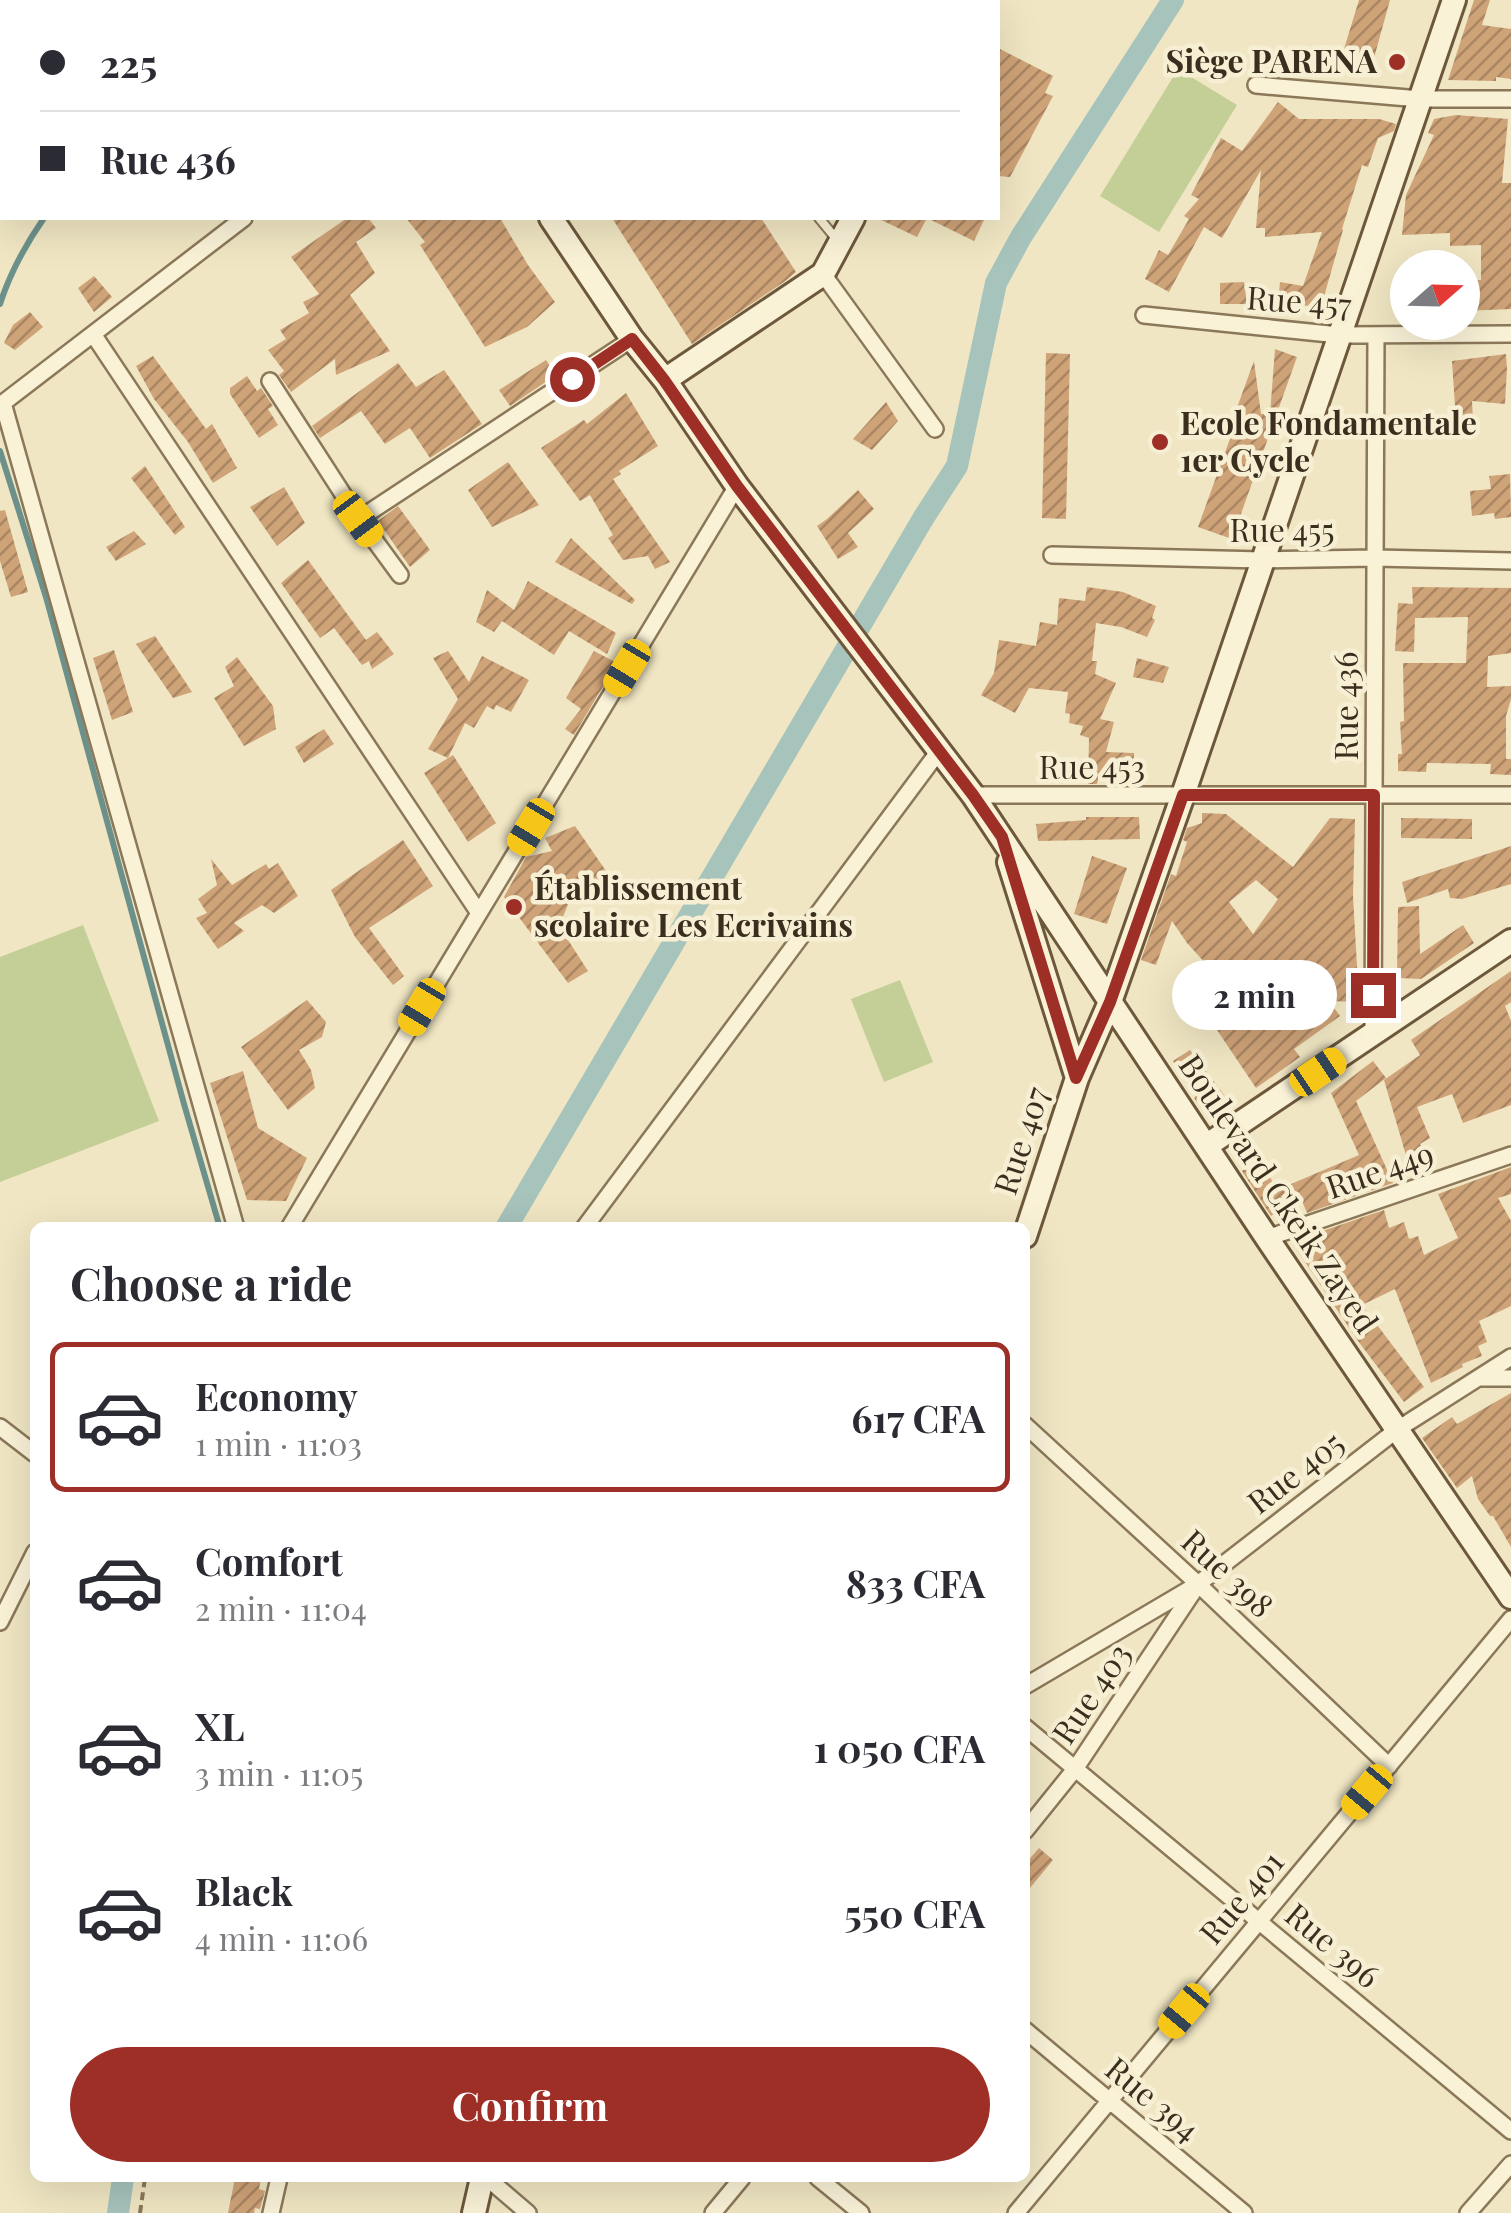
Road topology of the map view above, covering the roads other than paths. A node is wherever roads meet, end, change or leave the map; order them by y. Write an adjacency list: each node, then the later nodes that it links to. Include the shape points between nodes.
1 (1454, 0): 4 (main road)
2 (1256, 85): 4 (street)
3 (1511, 99): 4 (street)
4 (1420, 100): 15 (main road)
5 (241, 220): 12 (street)
6 (552, 220): 16 (main road, Boulevard Ckeik Zayed)
7 (821, 220): 9 (lane)
8 (852, 220): 9 (main road)
9 (841, 245): 10 (main road)
10 (823, 274): 17 (main road); 20 (street)
11 (1144, 316): 15 (street, Rue 457)
12 (93, 334): 19 (street); 34 (street)
13 (1376, 334): 14 (street, Rue 457); 15 (street, Rue 457); 24 (street, Rue 436)
14 (1511, 334)
15 (1339, 336): 25 (main road)
16 (632, 339): 17 (main road, Boulevard Ckeik Zayed); 22 (street)
17 (664, 380): 21 (main road, Boulevard Ckeik Zayed)
18 (270, 382): 22 (street)
19 (2, 403): 41 (street)
20 (935, 428)
21 (737, 486): 28 (main road, Boulevard Ckeik Zayed); 34 (street)
22 (358, 519): 27 (street)
23 (1052, 555): 25 (street, Rue 455)
24 (1375, 558): 25 (street, Rue 455); 26 (street, Rue 455); 31 (street, Rue 436)
25 (1262, 560): 30 (main road)
26 (1511, 560)
27 (400, 576)
28 (939, 751): 29 (main road, Boulevard Ckeik Zayed); 43 (street)
29 (973, 795): 30 (street, Rue 453); 33 (main road, Boulevard Ckeik Zayed)
30 (1183, 795): 31 (street, Rue 453); 36 (main road)
31 (1374, 795): 32 (street, Rue 453); 37 (street, Rue 436)
32 (1511, 795)
33 (1002, 837): 36 (main road, Boulevard Ckeik Zayed); 38 (main road, Rue 407)
34 (479, 913): 42 (street)
35 (1511, 941): 37 (main road)
36 (1110, 1002): 38 (main road); 39 (main road, Boulevard Ckeik Zayed)
37 (1373, 1034): 39 (main road)
38 (1076, 1078): 44 (main road, Rue 407)
39 (1206, 1146): 45 (main road, Boulevard Ckeik Zayed)
40 (1511, 1155): 45 (street, Rue 449)
41 (234, 1222)
42 (293, 1222)
43 (588, 1222)
44 (1030, 1222)
45 (1267, 1238): 50 (main road, Boulevard Ckeik Zayed)
46 (1511, 1357): 47 (street, Rue 405)
47 (1478, 1378): 48 (street); 50 (street, Rue 405)
48 (1511, 1378)
49 (0, 1428): 52 (street)
50 (1398, 1429): 54 (street, Rue 405); 55 (main road, Boulevard Ckeik Zayed)
51 (1030, 1430): 54 (street, Rue 398)
52 (30, 1450)
53 (30, 1562): 57 (street)
54 (1198, 1584): 58 (street, Rue 405); 60 (street, Rue 398); 61 (street, Rue 403)
55 (1511, 1597)
56 (1511, 1618): 60 (street, Rue 401)
57 (0, 1622)
58 (1030, 1683)
59 (1030, 1732): 61 (street, Rue 396)
60 (1389, 1766): 63 (street, Rue 401)
61 (1075, 1769): 62 (street, Rue 403); 63 (street, Rue 396)
62 (1030, 1825)
63 (1259, 1922): 65 (street, Rue 401); 66 (street, Rue 396)
64 (1030, 2034): 65 (street, Rue 394)
65 (1110, 2100): 78 (street, Rue 401); 79 (street, Rue 394)
66 (1511, 2130)
67 (1511, 2164): 80 (street)
68 (278, 2182): 73 (street)
69 (484, 2182): 74 (main road)
70 (490, 2182): 75 (street)
71 (739, 2182): 76 (street)
72 (823, 2182): 77 (street)
73 (271, 2213)
74 (474, 2213)
75 (528, 2213)
76 (713, 2213)
77 (861, 2213)
78 (1016, 2213)
79 (1244, 2213)
80 (1468, 2213)

